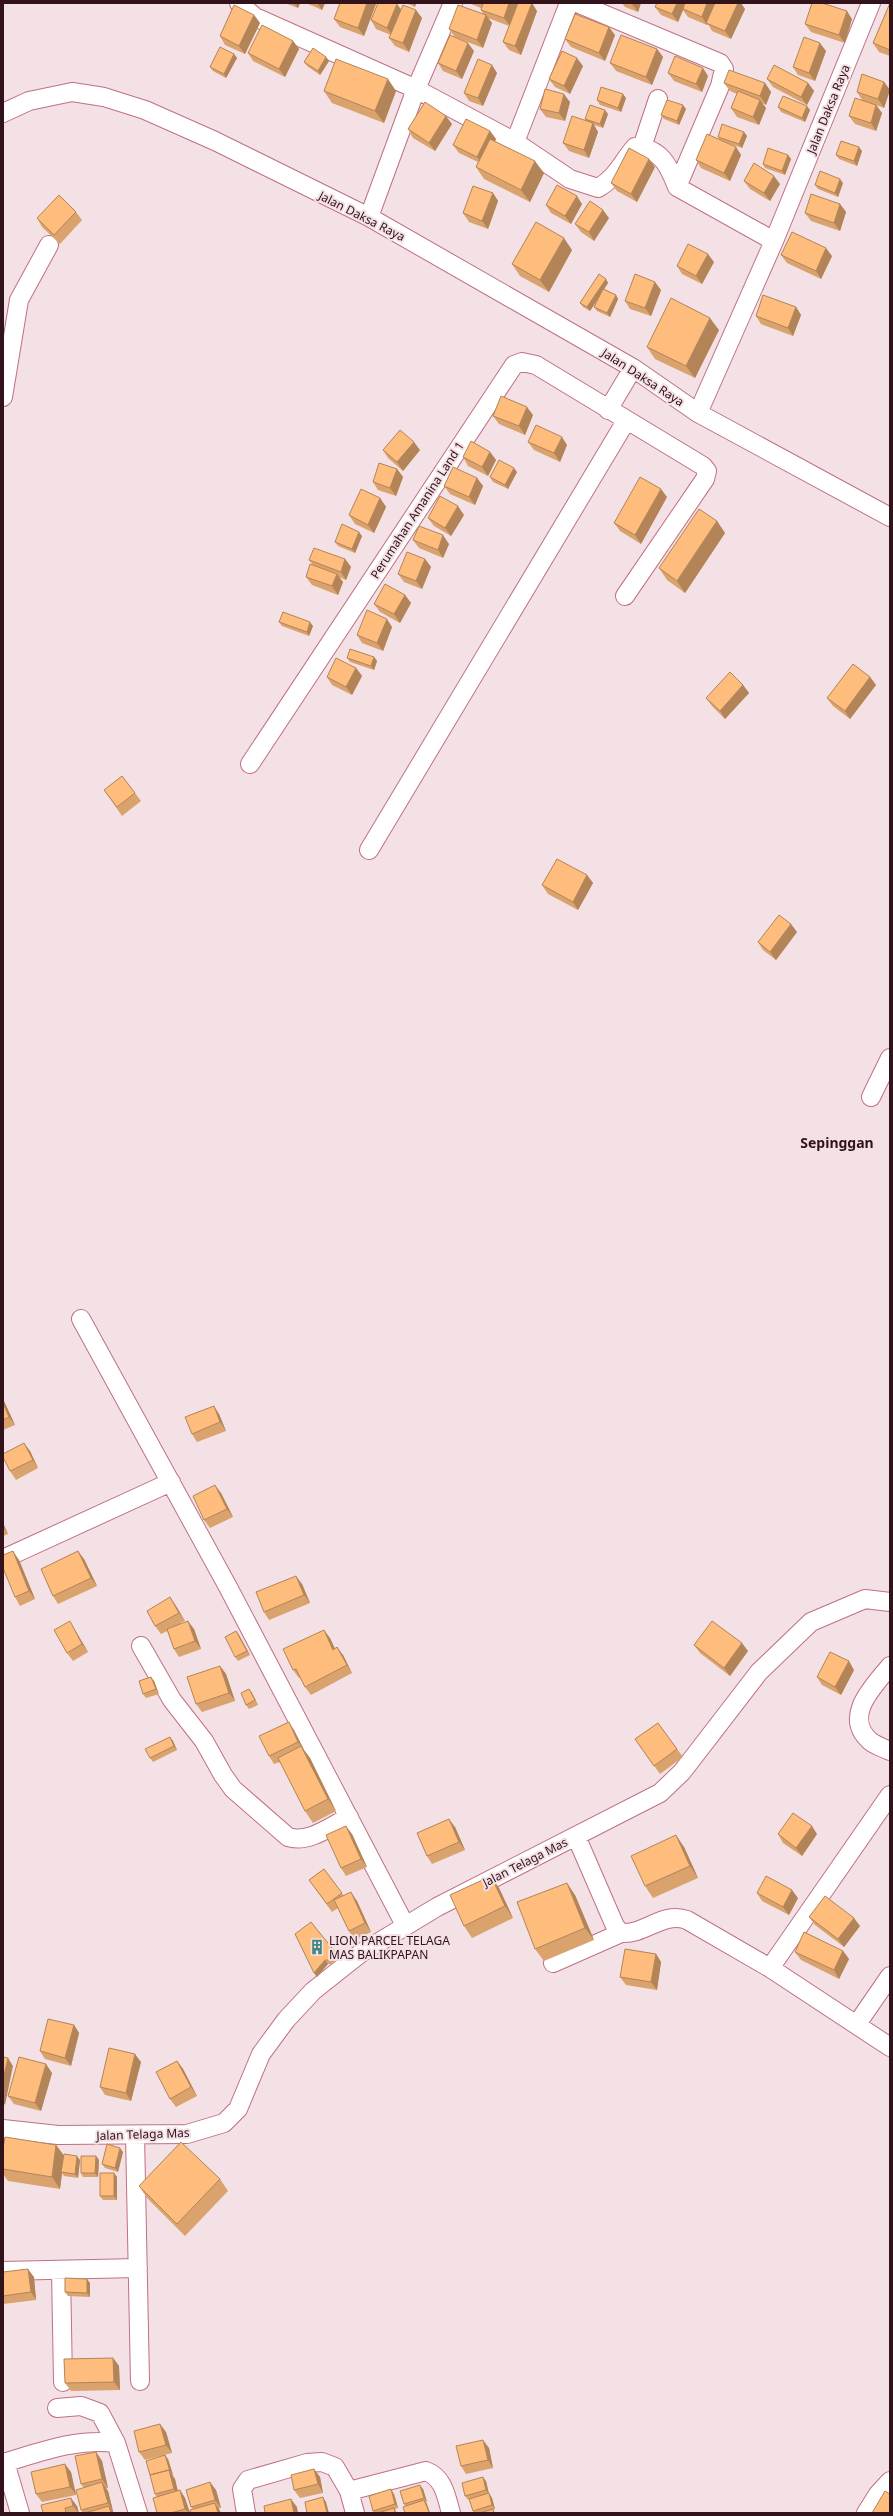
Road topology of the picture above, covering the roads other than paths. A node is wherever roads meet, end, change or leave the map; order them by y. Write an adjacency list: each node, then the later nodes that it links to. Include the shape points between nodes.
1 (239, 3): 6 (street, via 254,17)
2 (453, 3): 6 (street)
3 (569, 3): 9 (street)
4 (577, 3): 11 (street, via 715,60 724,70 720,86)
5 (865, 5): 13 (street, Jalan Daksa Raya)
6 (416, 88): 9 (street); 12 (street)
7 (658, 99): 10 (street)
8 (3, 113): 12 (street, Jalan Daksa Raya, via 29,101 72,92 104,97 145,110 215,141)
9 (515, 142): 10 (street, via 570,179 598,188 610,181 620,170 635,147)
10 (642, 147): 11 (street, via 657,154 668,164)
11 (677, 187): 13 (street)
12 (369, 218): 15 (street, Jalan Daksa Raya)
13 (774, 241): 18 (street, Jalan Daksa Raya)
14 (49, 245): 16 (street, via 19,300)
15 (633, 368): 17 (street); 18 (street, Jalan Daksa Raya)
16 (3, 397)
17 (608, 410): 19 (street, Perumahan Amanina Land 1); 22 (street, Perumahan Amanina Land 1, via 536,365 522,362 514,365)
18 (698, 413): 20 (street, Jalan Daksa Raya)
19 (626, 421): 21 (street, Perumahan Amanina Land 1, via 703,466 707,471 705,479); 23 (street)
20 (890, 517)
21 (624, 596)
22 (250, 764)
23 (369, 850)
24 (890, 1058): 25 (street)
25 (871, 1097)
26 (81, 1319): 27 (street)
27 (171, 1482): 28 (street); 34 (street)
28 (3, 1559)
29 (890, 1602): 35 (street, Jalan Telaga Mas, via 865,1599 810,1622 758,1672 682,1772 660,1793)
30 (140, 1646): 34 (street, via 172,1700 204,1741 222,1775 233,1789 288,1837 297,1840 307,1838)
31 (890, 1666): 32 (street, via 863,1699 859,1712 860,1726 870,1741)
32 (890, 1751)
33 (890, 1795): 39 (street)
34 (349, 1817): 36 (street)
35 (576, 1836): 36 (street, Jalan Telaga Mas); 37 (street, via 615,1926)
36 (405, 1925): 44 (street, Jalan Telaga Mas, via 361,1952 313,1991 286,2020 261,2054 238,2109 224,2123 187,2134)
37 (621, 1933): 38 (street); 39 (street, via 630,1934 678,1916)
38 (554, 1963)
39 (770, 1968): 41 (street)
40 (890, 1976): 41 (street)
41 (857, 2024): 42 (street)
42 (890, 2047)
43 (3, 2128): 44 (street, Jalan Telaga Mas, via 58,2135)
44 (135, 2136): 45 (street)
45 (138, 2268): 46 (street); 48 (street)
46 (61, 2270): 47 (street); 49 (street)
47 (3, 2271)
48 (140, 2381)
49 (63, 2382)
50 (57, 2408): 51 (street, via 81,2406 100,2413)
51 (116, 2443): 52 (street, via 93,2440 77,2442); 56 (street)
52 (4, 2462): 55 (street)
53 (890, 2481): 60 (street)
54 (349, 2491): 57 (street, via 335,2467 322,2462 307,2464 248,2480 242,2489); 58 (street); 59 (street, via 426,2471 435,2475 442,2484)
55 (20, 2513)
56 (138, 2513)
57 (246, 2513)
58 (354, 2513)
59 (451, 2513)
60 (866, 2513)

